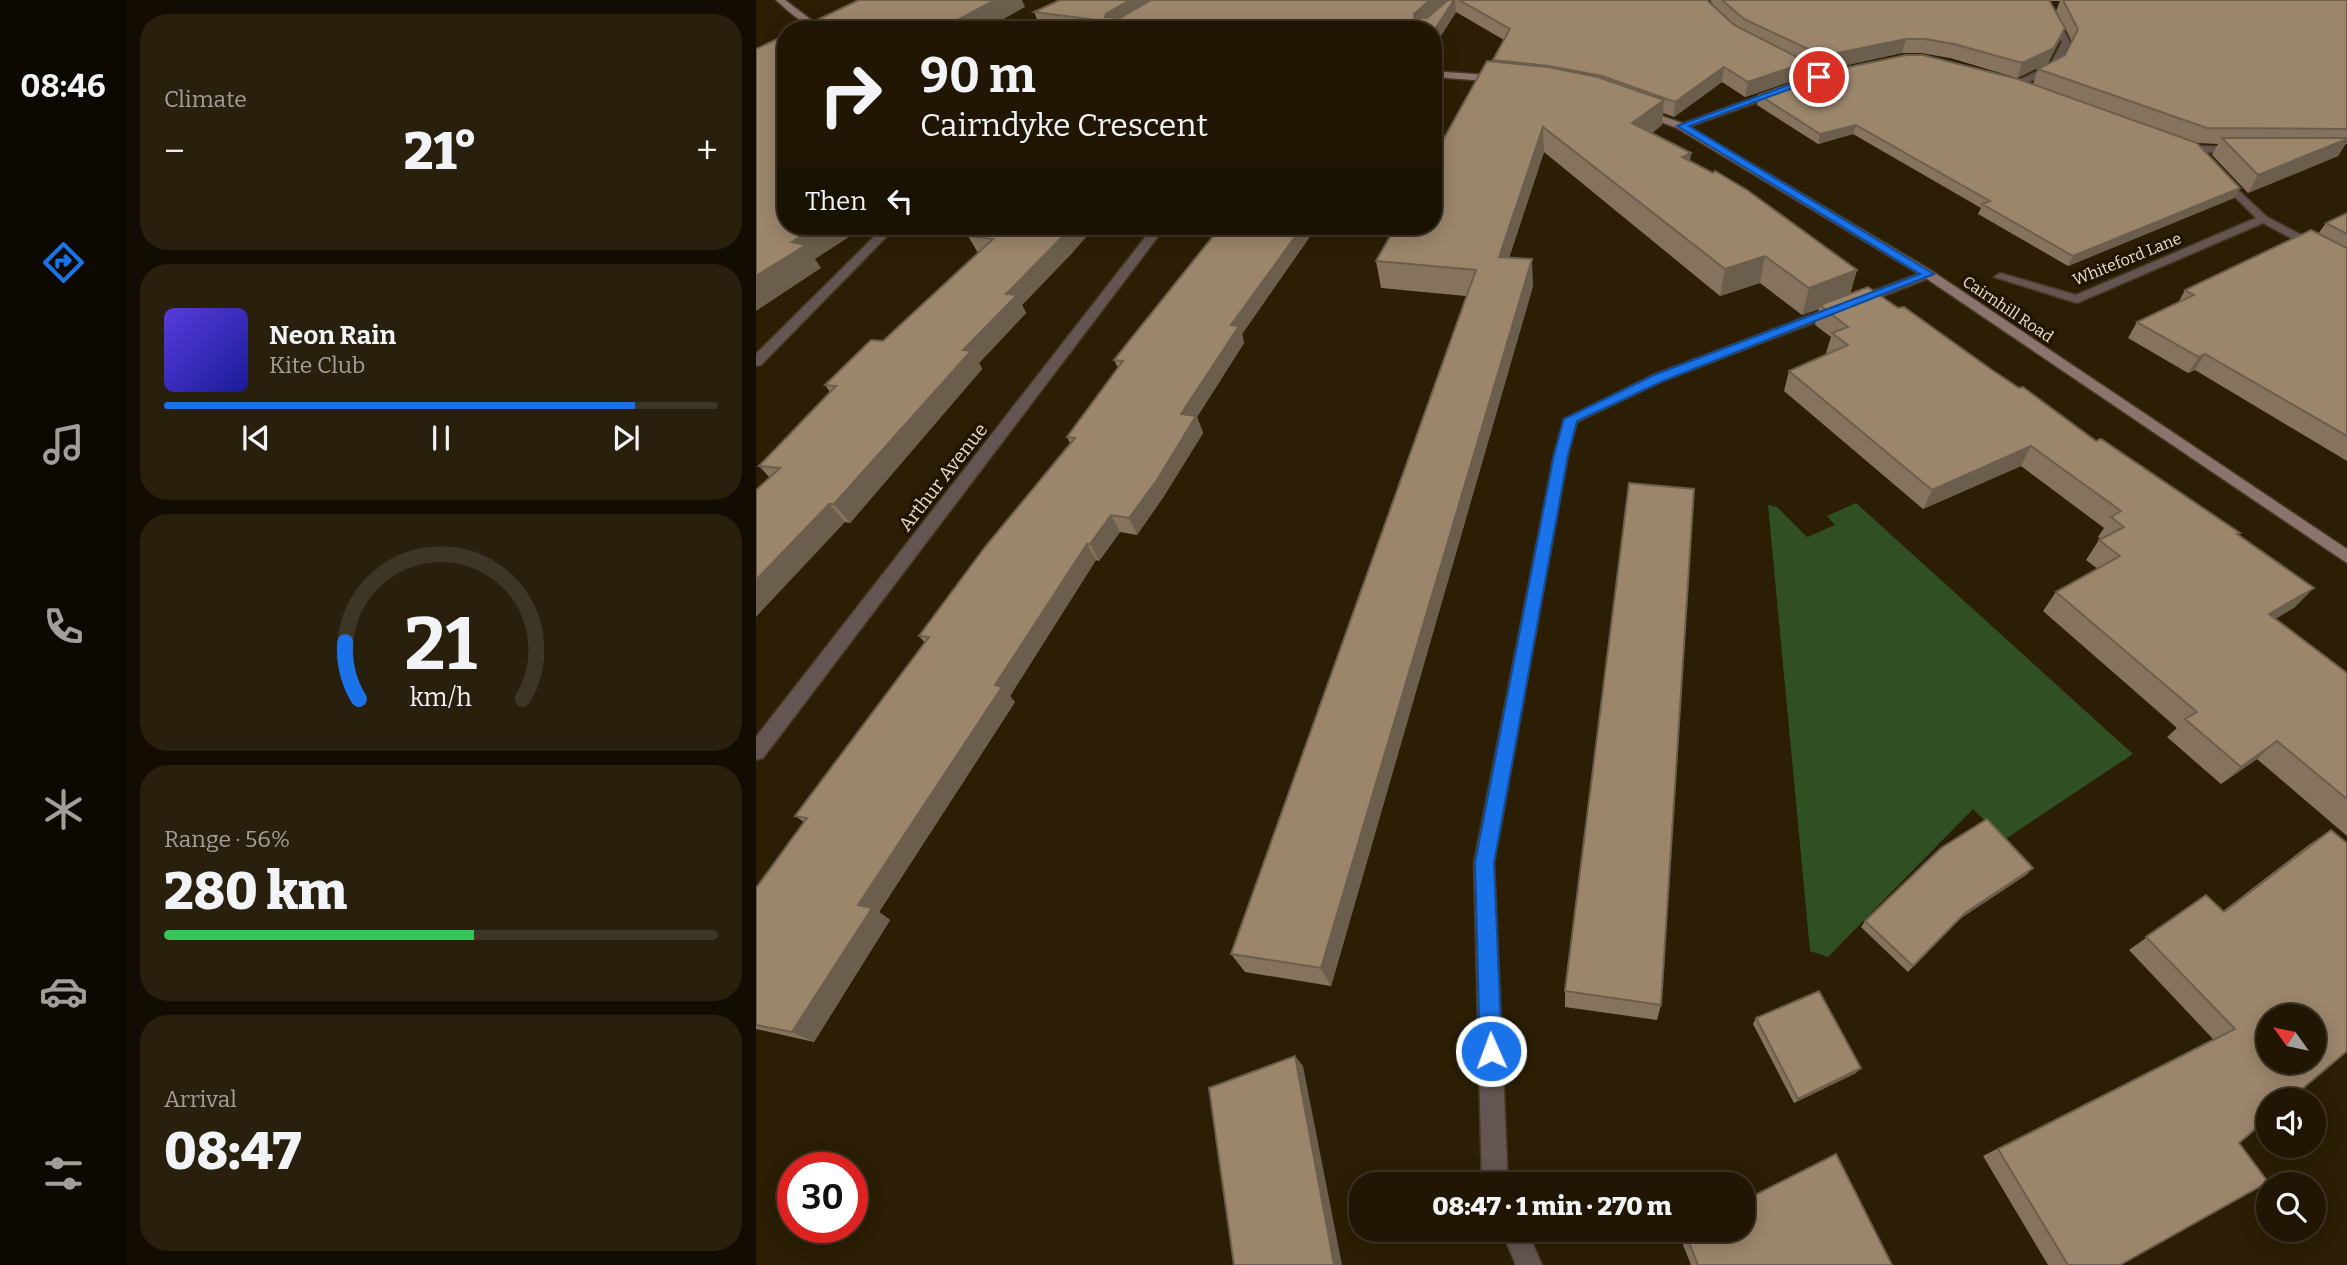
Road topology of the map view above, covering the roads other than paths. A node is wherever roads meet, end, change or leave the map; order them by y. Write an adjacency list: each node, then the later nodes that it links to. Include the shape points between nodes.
1 (780, 0): 5 (main road)
2 (2028, 0): 3 (street)
3 (2047, 7): 4 (street); 13 (street, via 2066,42 2054,67)
4 (2059, 7)
5 (807, 21)
6 (1770, 54): 9 (street)
7 (1442, 75): 11 (main road)
8 (1831, 75): 9 (street)
9 (1819, 77): 12 (street)
10 (2006, 81): 13 (street)
11 (1520, 82)
12 (1806, 82)
13 (2018, 84): 15 (street)
14 (1794, 86): 17 (street)
15 (2036, 92)
16 (1624, 105): 17 (main road, Cairnhill Road)
17 (1681, 126): 25 (main road, Cairnhill Road)
18 (2172, 141): 20 (street)
19 (2250, 150): 20 (street)
20 (2205, 159): 21 (street)
21 (2263, 219): 24 (street); 26 (street, Whiteford Lane, via 2077,299)
22 (882, 235): 27 (street)
23 (1153, 235): 29 (street, Arthur Avenue)
24 (2347, 264)
25 (1928, 274): 28 (main road, Cairnhill Road); 30 (street, via 1658,378 1571,419 1484,863)
26 (2000, 277)
27 (756, 362)
28 (2347, 557)
29 (756, 752)
30 (1495, 1172)
31 (1519, 1242): 32 (street)
32 (1529, 1265)

